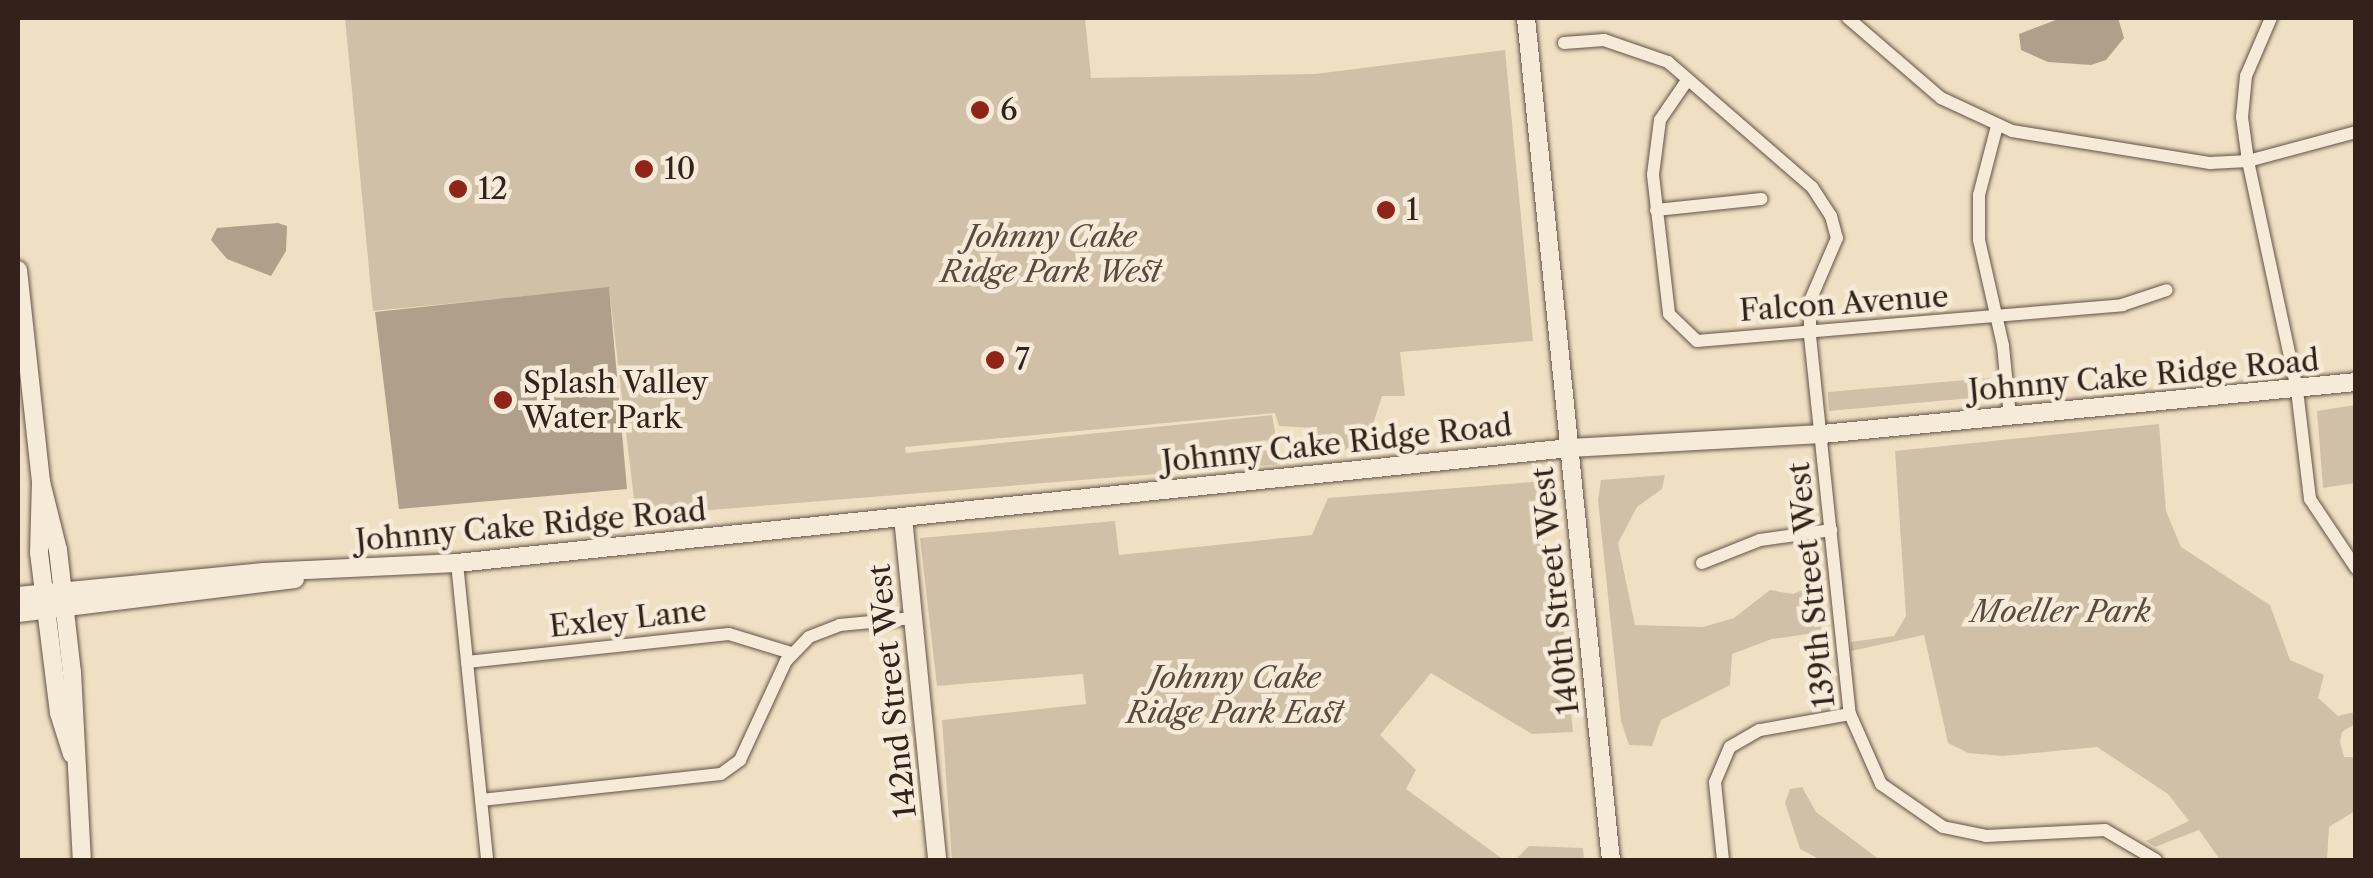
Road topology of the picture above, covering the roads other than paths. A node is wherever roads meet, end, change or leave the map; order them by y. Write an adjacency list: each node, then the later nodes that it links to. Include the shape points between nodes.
1 (1526, 18): 19 (street, 140th Street West)
2 (1848, 18): 6 (street, via 1941,98)
3 (2271, 18): 8 (street, via 2246,76)
4 (1564, 42): 5 (street, 139th Street West, via 1604,40 1642,50 1668,62)
5 (1686, 82): 10 (street, via 1653,142); 14 (street, 139th Street West, via 1812,187 1831,216 1837,238 1810,301)
6 (1996, 126): 8 (street, via 2176,160); 13 (street, via 1978,218)
7 (2356, 132): 8 (street)
8 (2248, 161): 16 (street)
9 (1761, 199): 10 (street)
10 (1656, 210): 14 (street, Falcon Avenue, via 1669,314 1697,341)
11 (18, 270): 26 (street)
12 (2168, 290): 13 (street, Falcon Avenue, via 2122,305)
13 (1995, 318): 14 (street, Falcon Avenue); 17 (street)
14 (1810, 336): 18 (street, 139th Street West)
15 (2356, 382): 16 (street, Johnny Cake Ridge Road)
16 (2296, 390): 17 (street, Johnny Cake Ridge Road); 24 (street, via 2310,499)
17 (2010, 416): 18 (street, Johnny Cake Ridge Road)
18 (1822, 434): 19 (street, Johnny Cake Ridge Road); 21 (street, 139th Street West)
19 (1570, 448): 20 (street, Johnny Cake Ridge Road); 36 (street, 140th Street West)
20 (903, 517): 22 (street, Johnny Cake Ridge Road); 28 (street, 142nd Street West)
21 (1831, 530): 23 (street, via 1760,540); 31 (street, 139th Street West)
22 (457, 563): 26 (street, Johnny Cake Ridge Road, via 264,572); 30 (street)
23 (1702, 563)
24 (2356, 568)
25 (18, 596): 26 (street)
26 (54, 601): 27 (street); 33 (street)
27 (18, 614)
28 (914, 618): 29 (street, via 830,627); 35 (street, 142nd Street West)
29 (791, 653): 30 (street, Exley Lane, via 729,634); 32 (street, via 747,748 721,774)
30 (467, 662): 32 (street)
31 (1850, 714): 37 (street, via 1760,730 1730,747 1715,782); 38 (street, 139th Street West, via 1881,784 1943,828 1986,836 2105,830)
32 (481, 800): 34 (street)
33 (82, 860)
34 (487, 860)
35 (937, 860)
36 (1611, 860)
37 (1723, 860)
38 (2156, 860)

